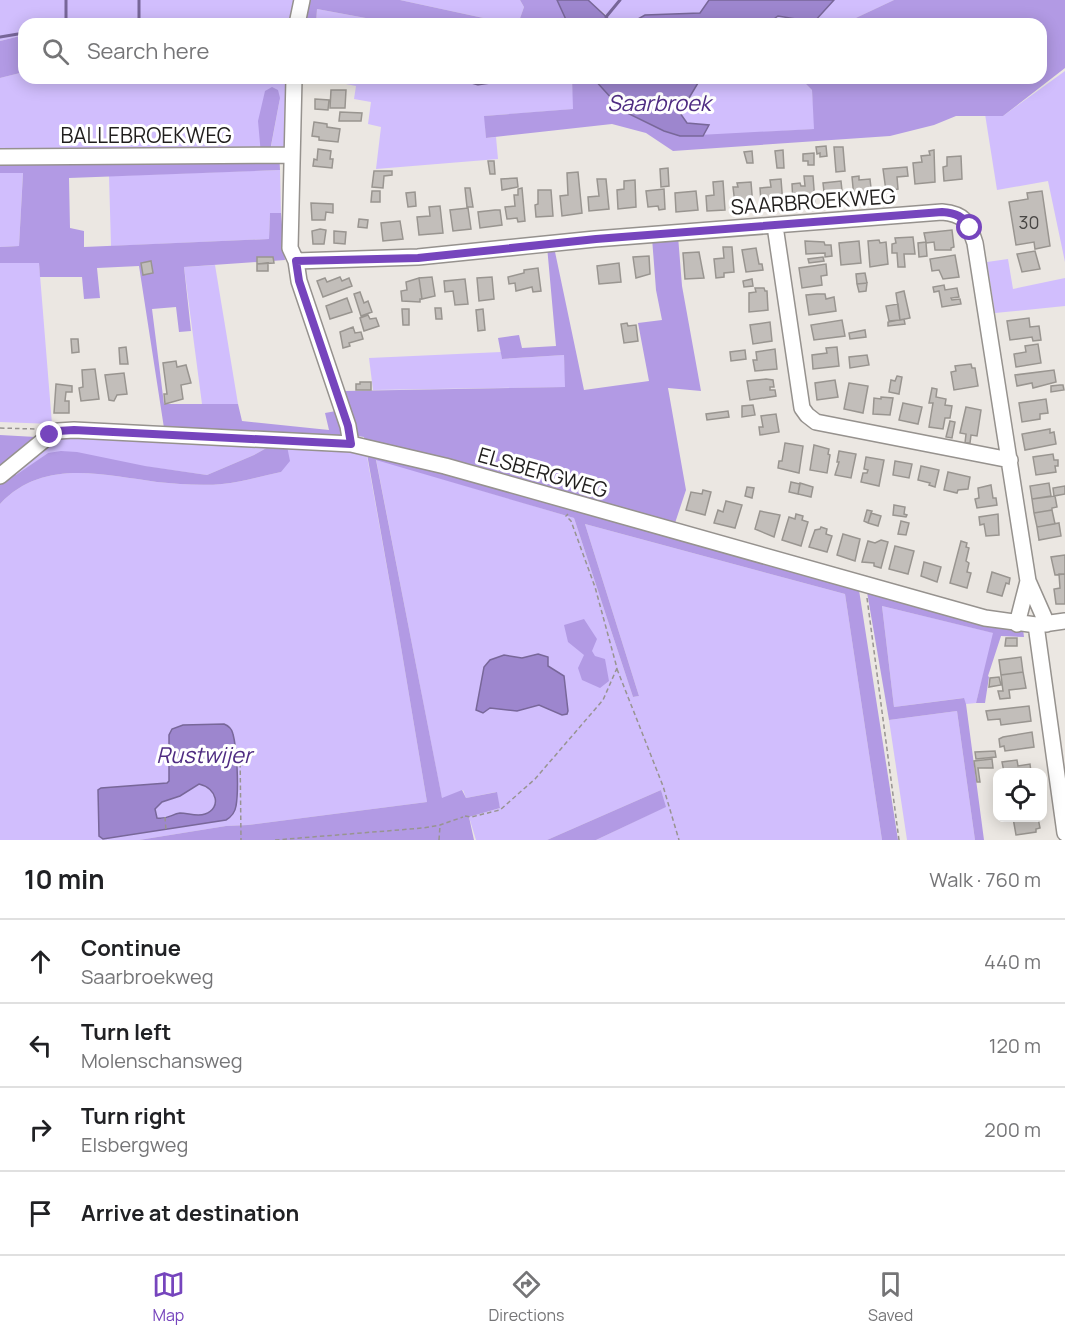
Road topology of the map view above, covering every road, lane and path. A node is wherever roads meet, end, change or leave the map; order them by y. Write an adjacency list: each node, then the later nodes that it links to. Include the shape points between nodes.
1 (302, 0): 2 (street)
2 (298, 18)
3 (294, 84): 4 (street)
4 (292, 155): 5 (street, BALLEBROEKWEG); 7 (street, via 290,248)
5 (0, 157)
6 (776, 225): 7 (street, SAARBROEKWEG, via 418,258); 11 (street, via 802,408 807,415 816,422); 11 (street, SAARBROEKWEG, via 942,212 964,218 975,243)
7 (296, 261): 10 (street)
8 (0, 428): 9 (path, via 38,429)
9 (50, 435): 10 (street, ELSBERGWEG, via 74,430); 12 (street)
10 (351, 444): 15 (street, ELSBERGWEG, via 445,466)
11 (1010, 460): 14 (street, SAARBROEKWEG)
12 (0, 476)
13 (569, 513): 19 (path, via 566,516 595,586)
14 (1028, 581): 17 (street, SAARBROEKWEG); 18 (street, SAARBROEKWEG)
15 (866, 585): 17 (street, ELSBERGWEG); 31 (path)
16 (1065, 621): 18 (street, ELSBERGWEG)
17 (1017, 624): 18 (street, ELSBERGWEG)
18 (1041, 625): 26 (street, SAARBROEKWEG)
19 (616, 668): 22 (path, via 603,700 536,779 500,810); 30 (path, via 663,786)
20 (240, 748): 27 (path)
21 (470, 815): 22 (path)
22 (465, 816): 24 (path)
23 (165, 817): 25 (path)
24 (440, 825): 28 (path); 29 (path)
25 (166, 831)
26 (1065, 832)
27 (241, 840)
28 (275, 840)
29 (439, 840)
30 (679, 840)
31 (899, 840)

